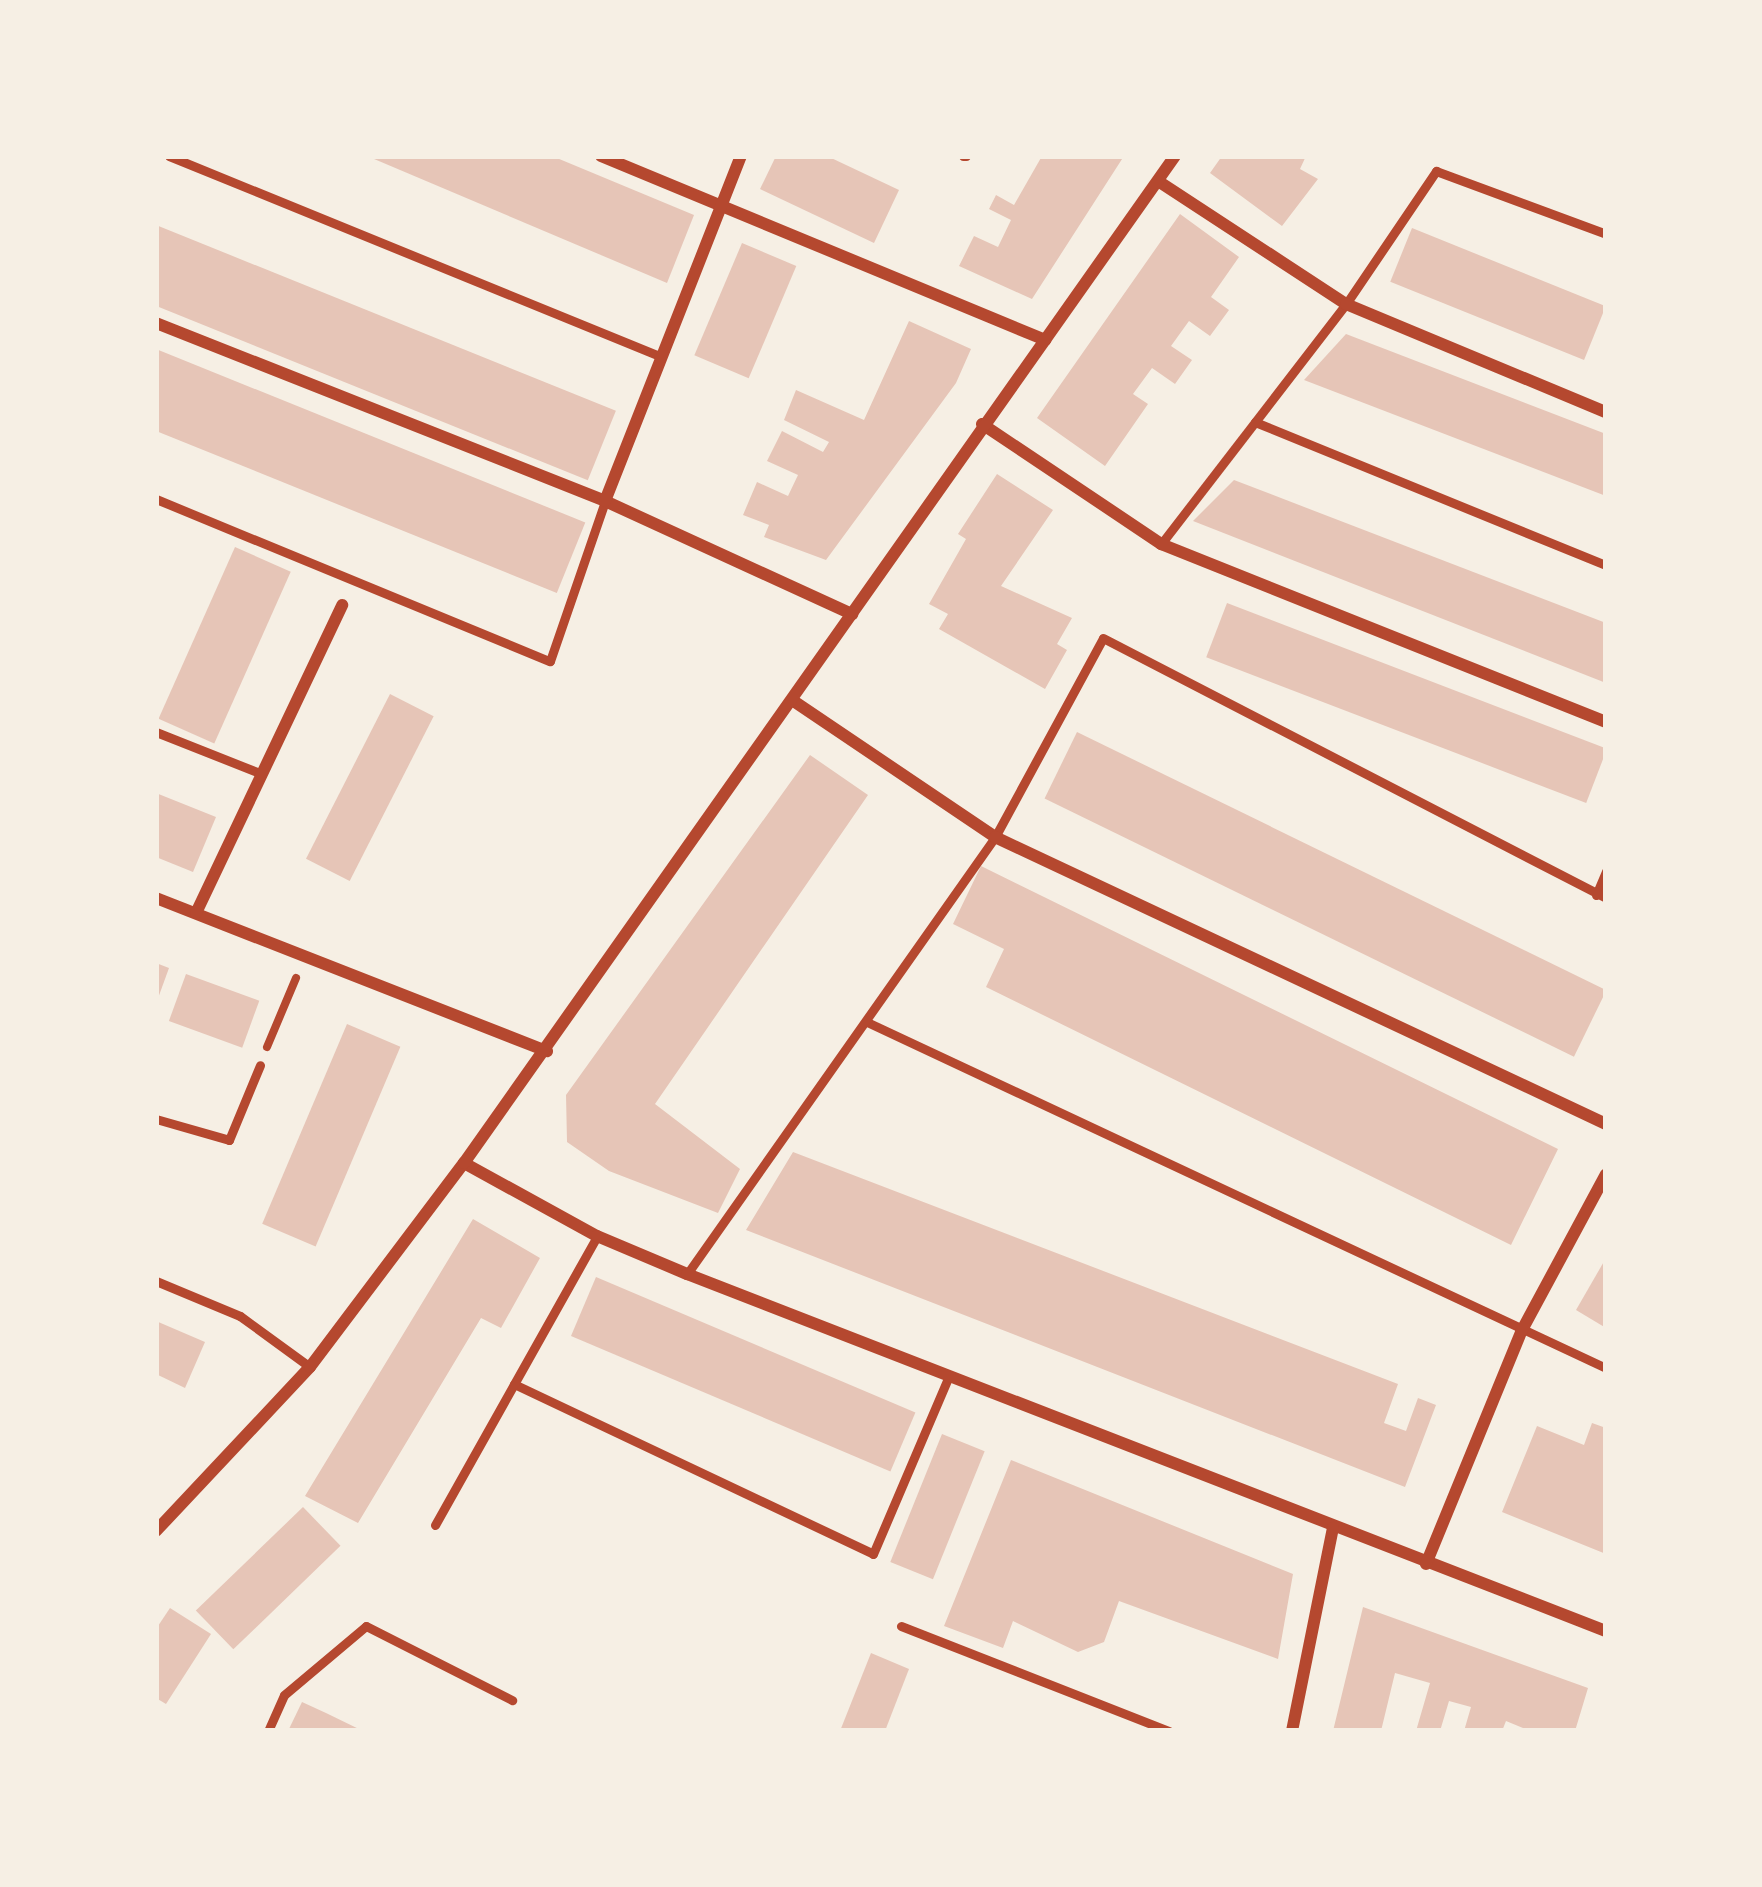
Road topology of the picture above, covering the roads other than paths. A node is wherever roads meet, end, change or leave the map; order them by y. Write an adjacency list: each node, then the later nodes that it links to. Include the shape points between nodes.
1 (169, 156): 13 (lane)
2 (601, 156): 8 (street)
3 (741, 156): 8 (street)
4 (1175, 156): 7 (street)
5 (1430, 156): 6 (lane)
6 (1436, 171): 9 (lane); 10 (lane)
7 (1158, 181): 10 (street); 12 (street)
8 (720, 205): 12 (street); 13 (street)
9 (1606, 234)
10 (1346, 304): 14 (street); 15 (lane)
11 (156, 323): 18 (street)
12 (1045, 340): 16 (street)
13 (662, 357): 18 (street)
14 (1606, 412)
15 (1255, 422): 19 (lane); 20 (lane)
16 (982, 424): 19 (street); 22 (street)
17 (156, 499): 18 (lane, via 550,661)
18 (605, 501): 22 (street)
19 (1161, 544): 24 (street)
20 (1606, 566)
21 (342, 605): 26 (street)
22 (852, 614): 23 (street)
23 (795, 702): 27 (street); 33 (street)
24 (1606, 722)
25 (156, 732): 26 (lane)
26 (262, 774): 31 (street)
27 (995, 837): 29 (lane, via 1103,638); 32 (lane); 36 (street)
28 (1606, 872): 29 (lane)
29 (1601, 897)
30 (156, 898): 31 (street)
31 (196, 914): 33 (street)
32 (867, 1022): 40 (lane); 42 (lane)
33 (548, 1051): 37 (street)
34 (260, 1066): 35 (lane, via 229,1140)
35 (156, 1119)
36 (1606, 1124)
37 (464, 1163): 39 (street); 43 (street)
38 (1606, 1174): 42 (street)
39 (597, 1236): 40 (street); 46 (lane)
40 (687, 1274): 45 (street)
41 (156, 1281): 43 (lane, via 240,1316)
42 (1520, 1332): 44 (lane); 50 (street)
43 (310, 1367): 49 (street)
44 (1606, 1368)
45 (948, 1378): 46 (lane, via 873,1554); 48 (street)
46 (514, 1384): 47 (lane)
47 (435, 1525)
48 (1333, 1528): 50 (street); 57 (street)
49 (156, 1532)
50 (1426, 1564): 52 (street)
51 (901, 1626): 54 (lane)
52 (1606, 1631)
53 (512, 1700): 55 (lane, via 366,1626 284,1694)
54 (1140, 1726): 56 (lane)
55 (268, 1731)
56 (1169, 1731)
57 (1292, 1731)

